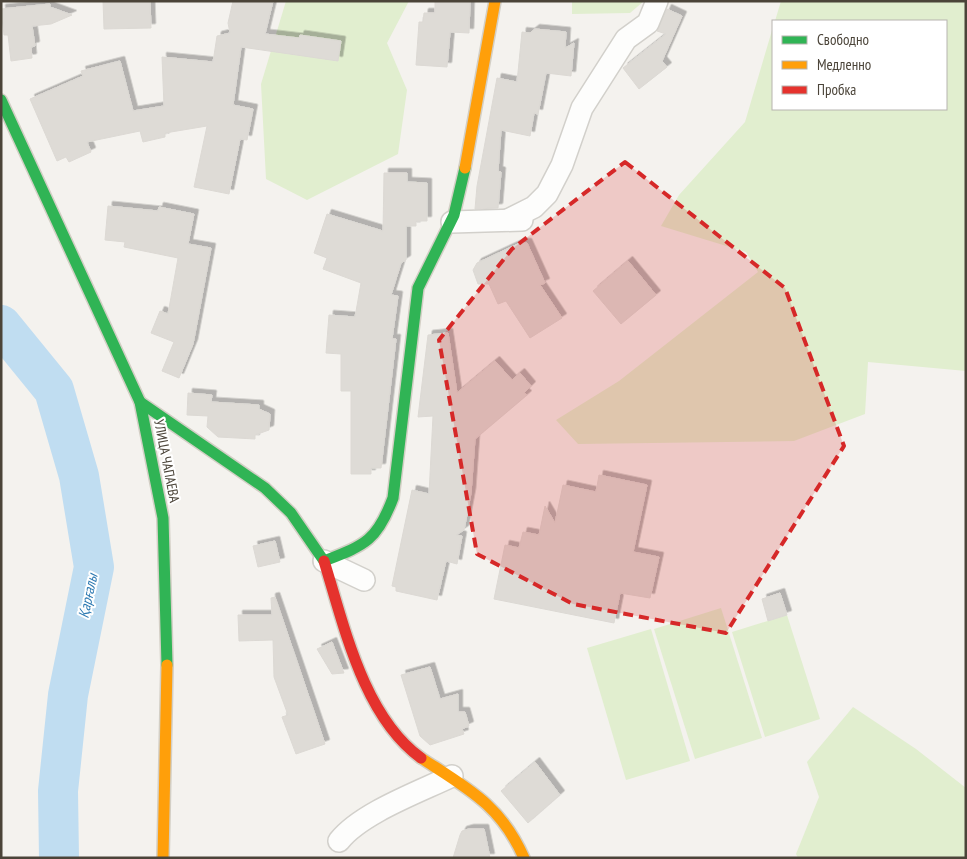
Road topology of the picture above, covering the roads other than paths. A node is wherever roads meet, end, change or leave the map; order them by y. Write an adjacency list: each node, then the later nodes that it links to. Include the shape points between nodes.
1 (495, 1): 6 (street)
2 (657, 1): 4 (street, via 648,22 626,39 582,108 562,165 547,194 534,207)
3 (1, 100): 7 (street, УЛИЦА ЧАПАЕВА)
4 (508, 220): 5 (street); 6 (street)
5 (540, 220)
6 (452, 222): 8 (street, via 424,270 418,288 393,498 384,524 367,543)
7 (140, 402): 8 (street, via 265,488 291,513); 12 (street, УЛИЦА ЧАПАЕВА, via 163,518 167,670)
8 (324, 561): 9 (street); 10 (street, via 340,617 362,674 384,717 414,752)
9 (364, 580)
10 (452, 776): 11 (street, via 348,829); 13 (street, via 496,811 514,835)
11 (339, 841)
12 (163, 858)
13 (524, 858)

